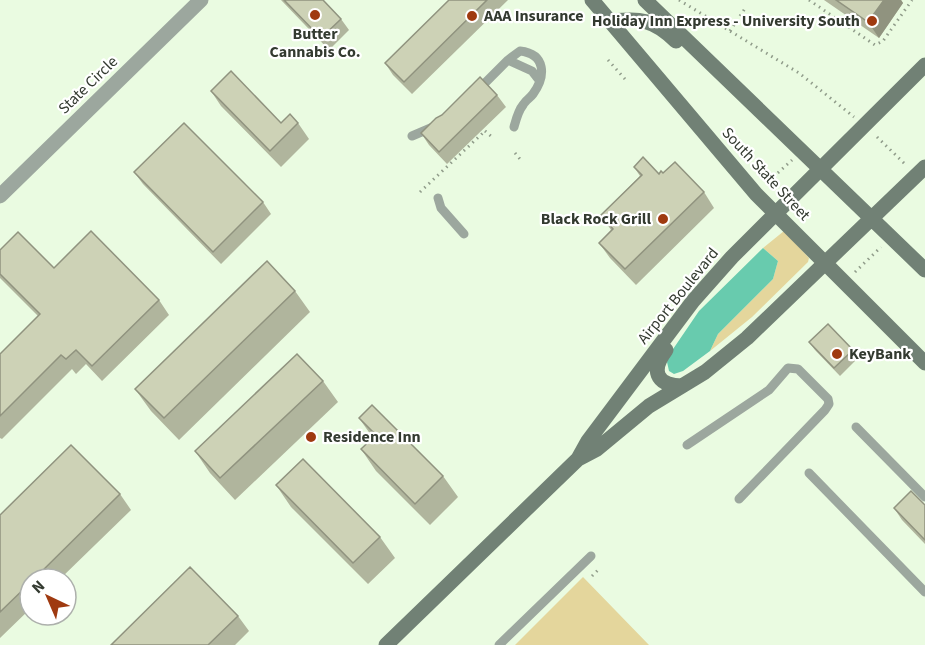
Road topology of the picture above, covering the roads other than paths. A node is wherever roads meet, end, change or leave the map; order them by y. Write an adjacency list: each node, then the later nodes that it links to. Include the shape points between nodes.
1 (201, 0): 15 (street, State Circle)
2 (592, 0): 4 (street, South State Street)
3 (645, 0): 9 (street)
4 (610, 21): 9 (street, via 643,20 667,32); 17 (street, South State Street)
5 (508, 60): 7 (lane, via 532,71); 7 (lane, via 520,51 531,52 539,58); 8 (lane)
6 (925, 65): 14 (street, Airport Boulevard)
7 (539, 80): 11 (lane, via 534,93 523,104)
8 (470, 98)
9 (763, 114): 14 (street)
10 (446, 122): 12 (lane)
11 (514, 128)
12 (412, 136)
13 (925, 167): 18 (street, Airport Boulevard)
14 (821, 169): 17 (street, Airport Boulevard); 18 (street)
15 (0, 196)
16 (438, 198): 19 (lane)
17 (777, 214): 20 (street, South State Street); 22 (street, Airport Boulevard)
18 (872, 219): 20 (street, Airport Boulevard); 21 (street)
19 (464, 234)
20 (827, 263): 23 (street, South State Street); 24 (street, Airport Boulevard, via 747,338)
21 (925, 270)
22 (693, 301): 24 (street, via 687,321 656,368 666,384); 27 (street, Airport Boulevard)
23 (925, 363)
24 (682, 386): 27 (street, Airport Boulevard)
25 (856, 427): 29 (lane)
26 (687, 445): 30 (lane, via 769,390 788,368 798,369 828,399 825,410)
27 (578, 459): 33 (street, Airport Boulevard)
28 (809, 473): 32 (lane)
29 (925, 497)
30 (739, 499)
31 (591, 556): 34 (lane)
32 (925, 592)
33 (386, 645)
34 (499, 645)

